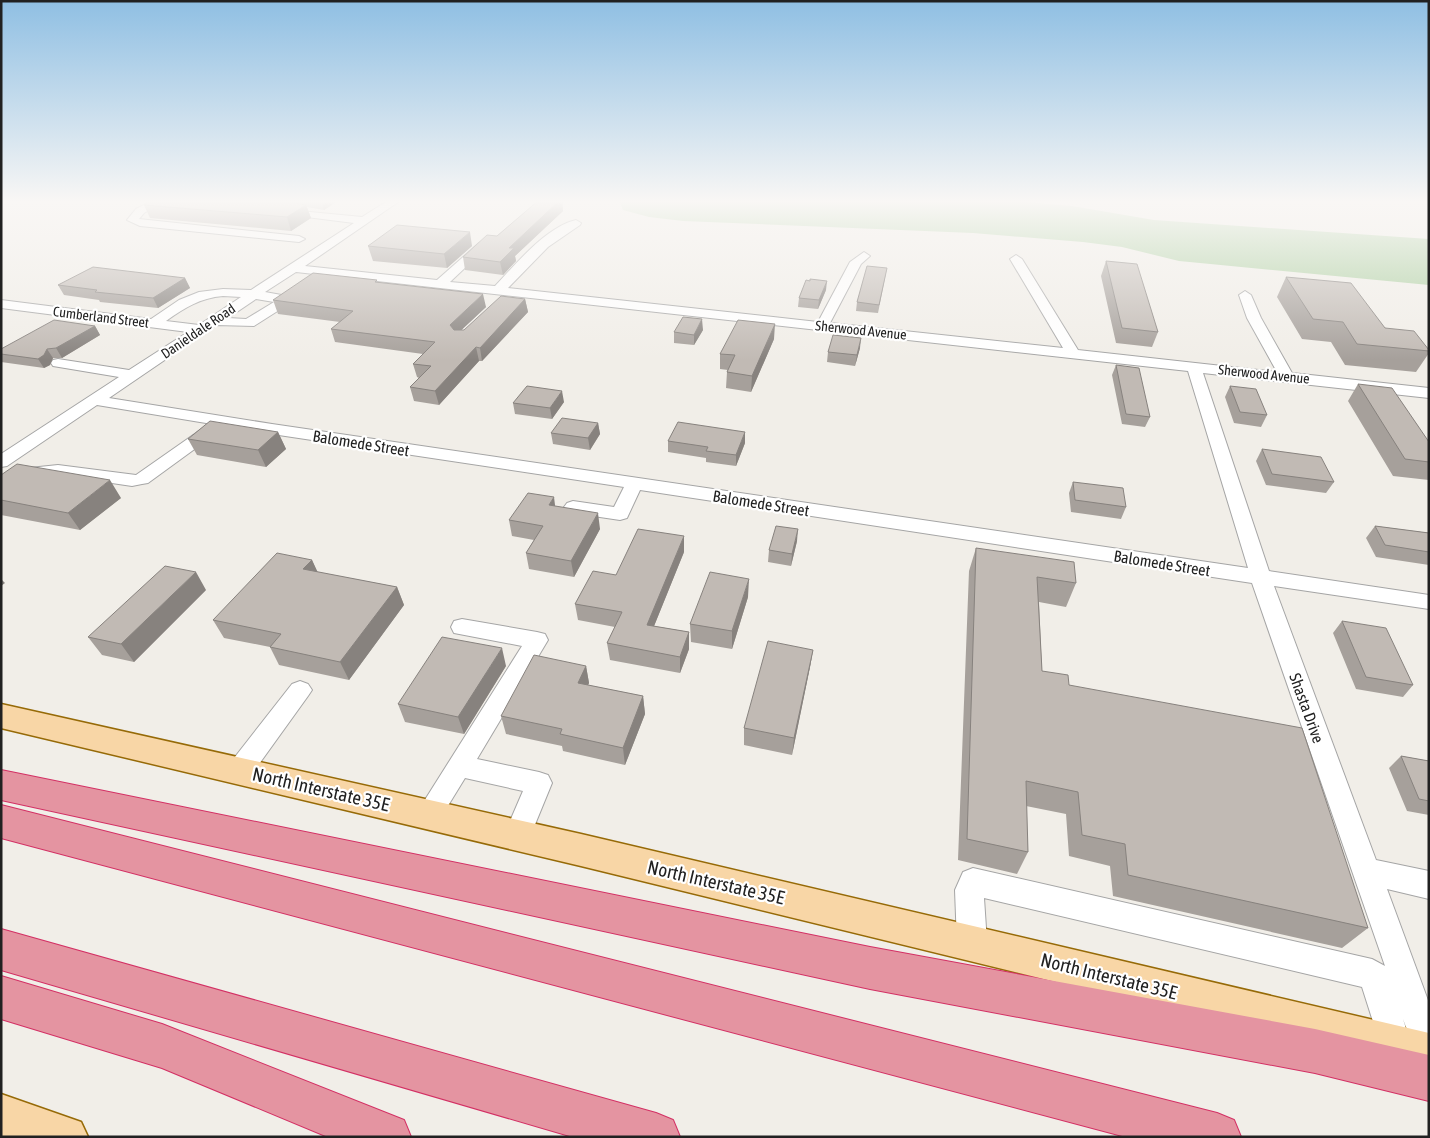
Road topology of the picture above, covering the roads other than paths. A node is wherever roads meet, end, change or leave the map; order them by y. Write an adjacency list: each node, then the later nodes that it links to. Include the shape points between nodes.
1 (316, 253): 6 (street, Danieldale Road)
2 (474, 253): 7 (street)
3 (532, 253): 8 (street)
4 (864, 256): 15 (street, via 856,262)
5 (1016, 259): 17 (street)
6 (293, 268): 7 (street, Sherwood Avenue); 9 (street, Danieldale Road)
7 (440, 284): 8 (street, Sherwood Avenue)
8 (504, 291): 12 (street); 15 (street, Sherwood Avenue)
9 (253, 295): 13 (street, Danieldale Road); 13 (street, via 282,299 282,302 249,324); 14 (street, via 204,295)
10 (1245, 295): 21 (street)
11 (1, 304): 14 (street, Cumberland Street)
12 (497, 306)
13 (214, 321): 16 (street, Danieldale Road)
14 (153, 323): 16 (street, Cumberland Street)
15 (822, 326): 17 (street, Sherwood Avenue)
16 (201, 329): 20 (street, Danieldale Road)
17 (1073, 353): 19 (street, Sherwood Avenue)
18 (58, 363): 20 (street)
19 (1194, 367): 21 (street, Sherwood Avenue); 29 (street, Shasta Drive)
20 (132, 375): 23 (street, Danieldale Road)
21 (1287, 377): 22 (street, Sherwood Avenue)
22 (1429, 393)
23 (94, 400): 24 (street, Balomede Street); 25 (street, Danieldale Road)
24 (222, 421): 26 (street, via 142,479 132,481 58,470); 27 (street, Balomede Street)
25 (3, 460)
26 (1, 475)
27 (634, 484): 28 (street, via 620,514); 29 (street, Balomede Street)
28 (573, 507)
29 (1261, 578): 30 (street, Balomede Street); 42 (street, Shasta Drive)
30 (1429, 602)
31 (462, 627): 36 (street, via 537,640)
32 (300, 690): 37 (street)
33 (1, 716): 35 (main road, North Interstate 35E)
34 (1, 721): 35 (main road)
35 (42, 725): 37 (main road, North Interstate 35E)
36 (459, 766): 39 (street); 41 (street, via 539,783)
37 (240, 770): 39 (main road, North Interstate 35E)
38 (1, 784): 50 (highway, via 860,966 1315,1051)
39 (429, 814): 41 (main road, North Interstate 35E)
40 (1, 821): 55 (highway)
41 (517, 835): 44 (main road, North Interstate 35E)
42 (1366, 871): 43 (street); 48 (street, Shasta Drive)
43 (1429, 886)
44 (972, 943): 47 (main road, North Interstate 35E); 47 (street, via 969,890 973,882 1372,974)
45 (1, 949): 54 (highway)
46 (1, 997): 53 (highway, via 162,1046)
47 (1395, 1045): 49 (main road, North Interstate 35E)
48 (1429, 1047)
49 (1429, 1053)
50 (1429, 1078)
51 (1, 1116): 52 (main road)
52 (66, 1137)
53 (387, 1137)
54 (656, 1137)
55 (1217, 1137)

